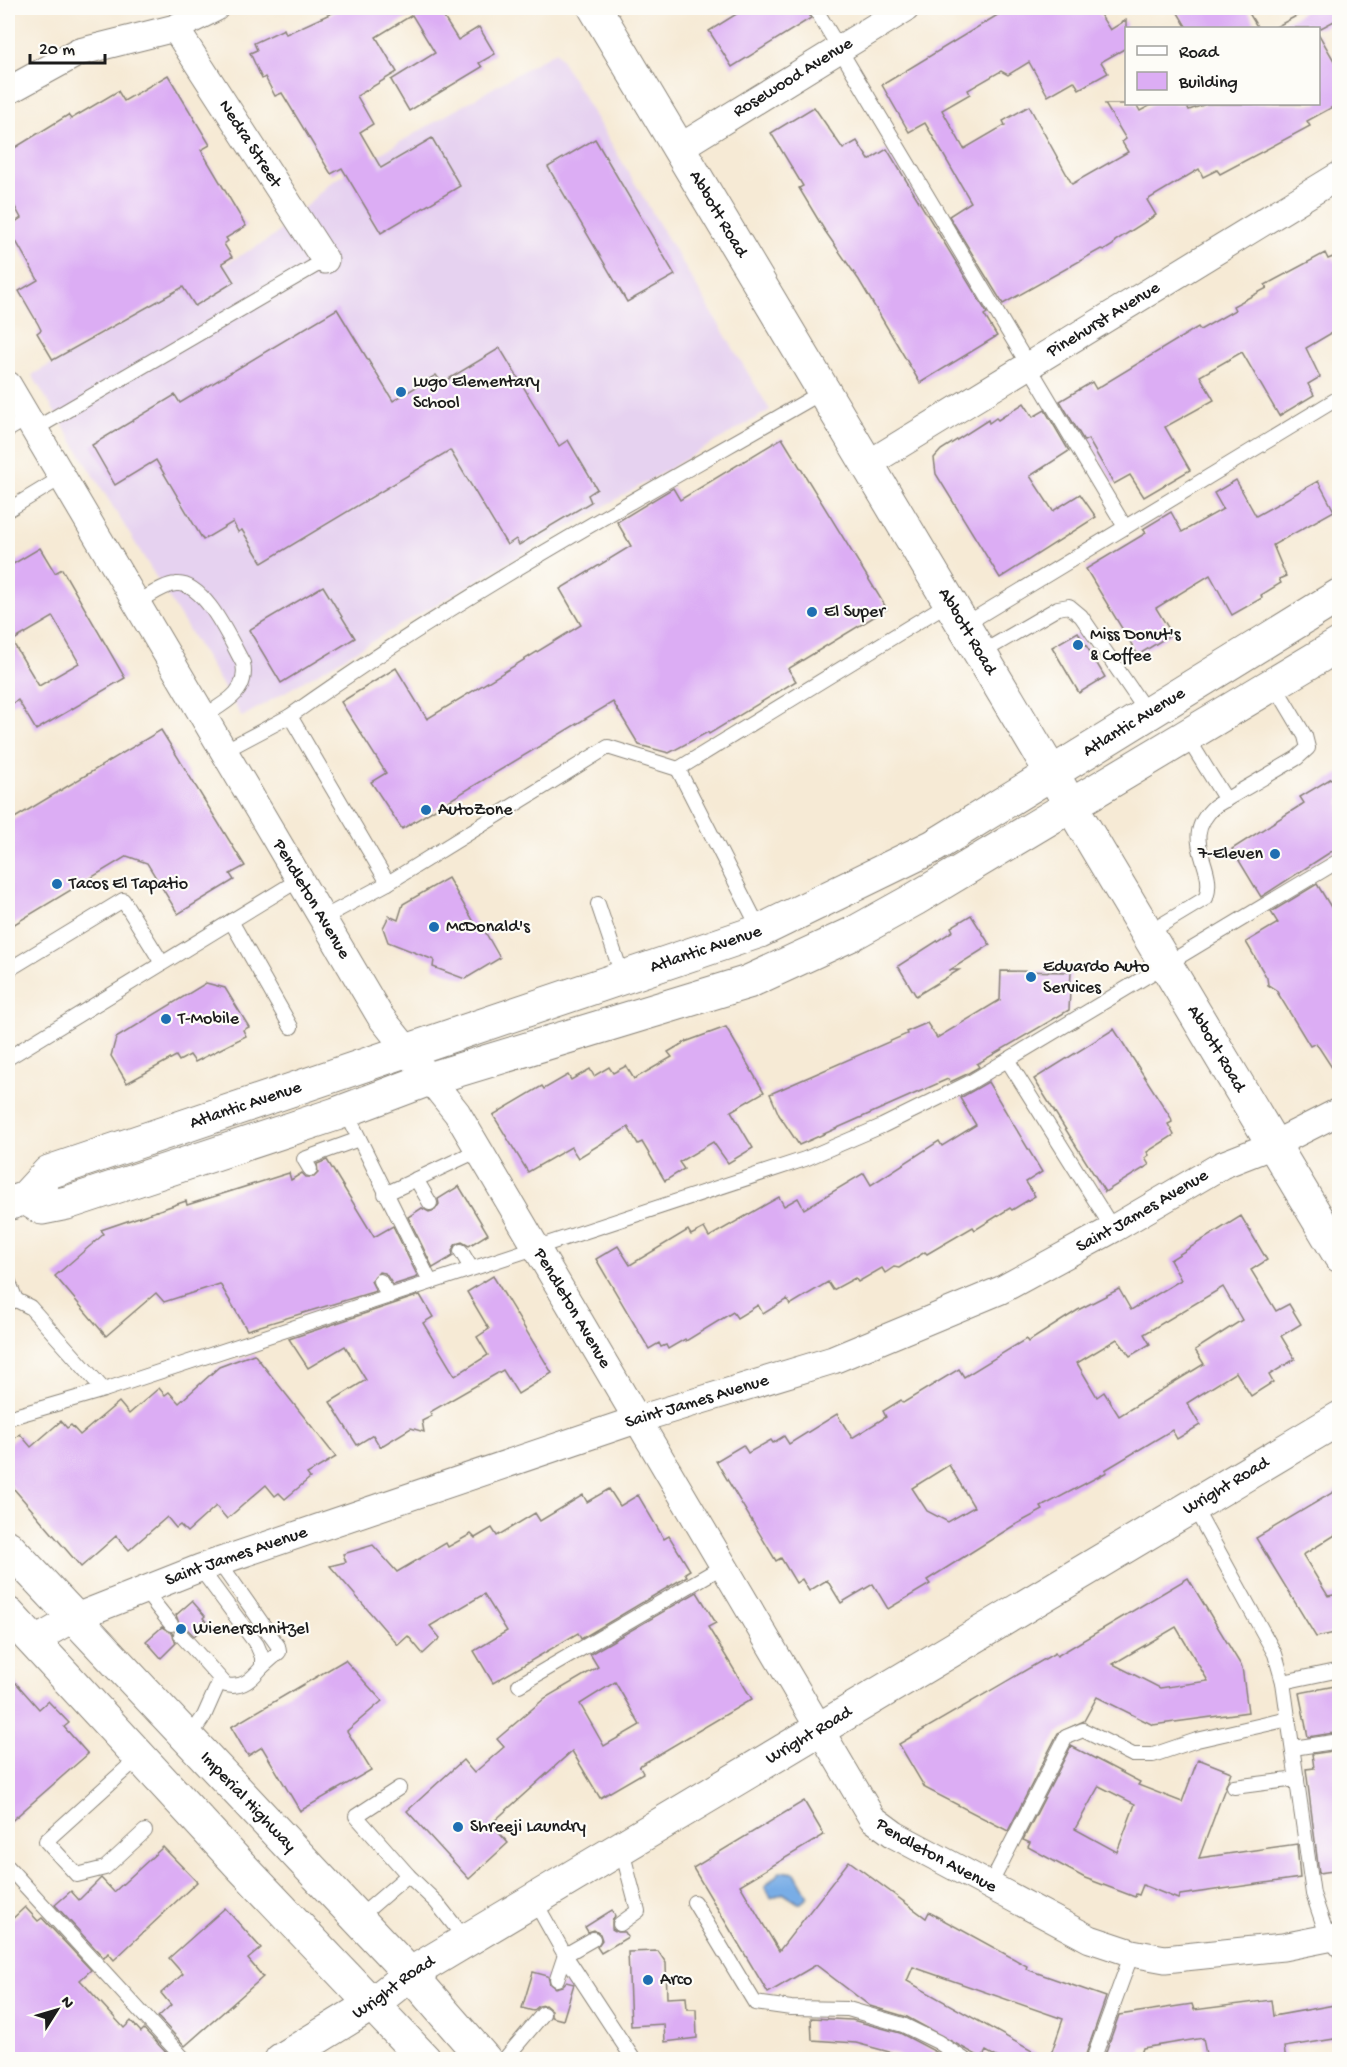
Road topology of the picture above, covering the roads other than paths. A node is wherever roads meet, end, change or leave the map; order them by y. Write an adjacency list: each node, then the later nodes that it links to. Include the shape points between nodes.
1 (215, 8): 5 (street)
2 (595, 8): 8 (main road, Abbott Road)
3 (815, 8): 6 (lane)
4 (906, 8): 6 (street, Rosewood Avenue)
5 (175, 28): 7 (street, via 79,52); 10 (street, Nedra Street)
6 (838, 48): 8 (street, Rosewood Avenue); 11 (lane)
7 (8, 91)
8 (679, 148): 13 (main road, Abbott Road)
9 (1340, 175): 11 (street, Pinehurst Avenue)
10 (325, 260): 15 (lane)
11 (1027, 365): 16 (street, Pinehurst Avenue); 19 (lane)
12 (8, 385): 15 (street, Pendleton Avenue)
13 (824, 391): 16 (main road, Abbott Road); 28 (lane, via 366,662)
14 (1340, 397): 19 (lane)
15 (24, 426): 17 (street, Pendleton Avenue)
16 (868, 464): 22 (main road, Abbott Road)
17 (64, 476): 18 (lane); 21 (street, Pendleton Avenue)
18 (8, 510)
19 (1125, 527): 22 (lane)
20 (1340, 595): 26 (main road, Atlantic Avenue)
21 (138, 602): 27 (street, Pendleton Avenue); 27 (lane, via 168,585 180,583 190,587 204,596 238,654 245,674 241,688)
22 (957, 614): 24 (main road, Abbott Road); 31 (lane)
23 (1340, 644): 25 (main road, Atlantic Avenue)
24 (981, 653): 26 (lane, via 1058,608 1069,606 1081,616); 32 (main road, Abbott Road)
25 (1274, 684): 29 (main road, Atlantic Avenue); 33 (lane, via 1308,748)
26 (1148, 714): 32 (main road, Atlantic Avenue)
27 (204, 716): 30 (street, Pendleton Avenue)
28 (290, 717): 30 (lane); 37 (lane)
29 (1187, 737): 33 (lane); 34 (main road, Atlantic Avenue)
30 (224, 751): 36 (street, Pendleton Avenue)
31 (678, 770): 37 (lane, via 608,747); 41 (lane)
32 (1052, 773): 34 (main road, Abbott Road); 41 (main road, Atlantic Avenue, via 934,846)
33 (1226, 800): 42 (lane, via 1204,816 1198,827 1209,889 1206,898)
34 (1071, 804): 42 (main road, Abbott Road); 51 (main road, Atlantic Avenue, via 852,934 748,982)
35 (1338, 864): 44 (lane)
36 (300, 879): 39 (street, Pendleton Avenue); 40 (lane)
37 (388, 883): 39 (lane)
38 (598, 904): 46 (lane)
39 (323, 918): 48 (street, Pendleton Avenue, via 380,1016)
40 (231, 921): 43 (lane); 47 (lane)
41 (760, 931): 46 (main road, Atlantic Avenue)
42 (1148, 933): 44 (main road, Abbott Road)
43 (162, 963): 45 (lane, via 123,900); 49 (lane)
44 (1166, 964): 50 (lane); 55 (main road, Abbott Road)
45 (8, 970)
46 (622, 978): 48 (main road, Atlantic Avenue)
47 (291, 1027)
48 (407, 1052): 51 (street, Pendleton Avenue); 60 (main road, Atlantic Avenue, via 49,1172)
49 (8, 1058)
50 (1008, 1061): 62 (lane); 63 (lane, via 891,1122 805,1159)
51 (429, 1079): 52 (main road, Atlantic Avenue); 56 (street, Pendleton Avenue, via 457,1113)
52 (345, 1110): 54 (lane); 60 (main road, Atlantic Avenue, via 67,1203 42,1208)
53 (1340, 1111): 55 (street, Saint James Avenue)
54 (359, 1139): 57 (lane, via 304,1160); 59 (lane)
55 (1274, 1145): 62 (street, Saint James Avenue, via 1222,1165); 65 (main road, Abbott Road)
56 (479, 1150): 58 (lane); 63 (street, Pendleton Avenue)
57 (310, 1169)
58 (416, 1179): 59 (lane); 61 (lane)
59 (385, 1194): 69 (lane)
60 (16, 1201)
61 (430, 1203)
62 (1113, 1229): 75 (street, Saint James Avenue, via 1002,1290 833,1360)
63 (536, 1246): 66 (lane); 75 (street, Pendleton Avenue)
64 (461, 1251): 66 (lane)
65 (1340, 1256)
66 (471, 1268): 69 (lane)
67 (8, 1280): 71 (lane)
68 (380, 1281): 70 (lane)
69 (430, 1281): 70 (lane)
70 (389, 1295): 72 (lane)
71 (12, 1302): 72 (lane, via 30,1307)
72 (104, 1390): 73 (lane)
73 (8, 1418)
74 (1340, 1418): 76 (main road, Wright Road)
75 (639, 1419): 78 (street, Saint James Avenue); 79 (street, Pendleton Avenue)
76 (1193, 1505): 89 (lane, via 1275,1653); 92 (main road, Wright Road)
77 (8, 1547): 82 (main road, Imperial Highway)
78 (210, 1565): 80 (street, Saint James Avenue); 86 (lane, via 262,1657); 86 (lane, via 243,1596 278,1646 279,1652)
79 (725, 1565): 90 (lane); 92 (street, Pendleton Avenue)
80 (142, 1589): 82 (street, Saint James Avenue); 83 (lane)
81 (8, 1614): 85 (main road)
82 (76, 1617): 85 (street, Saint James Avenue); 93 (main road, Imperial Highway)
83 (171, 1624)
84 (181, 1635): 88 (lane)
85 (32, 1642): 96 (main road)
86 (262, 1667): 88 (lane, via 253,1678 234,1687)
87 (1340, 1670): 89 (lane)
88 (220, 1680): 93 (lane, via 204,1716)
89 (1283, 1682): 91 (lane)
90 (519, 1685)
91 (1289, 1719): 95 (lane); 104 (lane, via 1197,1740 1154,1755 1133,1755 1083,1730 1066,1737)
92 (821, 1728): 101 (main road, Wright Road); 104 (street, Pendleton Avenue, via 872,1818 895,1835)
93 (188, 1739): 107 (main road, Imperial Highway)
94 (1340, 1741): 95 (lane)
95 (1293, 1748): 97 (lane)
96 (139, 1757): 100 (lane, via 46,1841 76,1875 105,1868); 116 (main road)
97 (1297, 1779): 98 (lane); 111 (lane, via 1313,1894)
98 (1234, 1787)
99 (399, 1788): 103 (lane, via 356,1816)
100 (145, 1831)
101 (621, 1847): 105 (main road, Wright Road); 108 (lane, via 638,1911)
102 (8, 1867): 118 (lane)
103 (408, 1875): 107 (lane); 110 (lane)
104 (990, 1885): 112 (street, Pendleton Avenue, via 1090,1939)
105 (534, 1900): 110 (main road, Wright Road); 113 (lane)
106 (694, 1902): 124 (lane, via 755,2003 848,2009 903,2025)
107 (357, 1918): 114 (main road, Imperial Highway)
108 (620, 1924)
109 (593, 1939): 113 (lane)
110 (466, 1940): 114 (main road, Wright Road)
111 (1334, 1945): 112 (street, Pendleton Avenue, via 1165,1959)
112 (1132, 1953): 125 (lane)
113 (565, 1955): 115 (lane); 123 (lane)
114 (410, 1974): 116 (main road, Wright Road); 121 (main road, Imperial Highway)
115 (556, 1979)
116 (372, 2004): 119 (main road, Wright Road); 120 (main road)
117 (543, 2014): 122 (lane)
118 (184, 2060)
119 (281, 2060)
120 (425, 2060)
121 (485, 2060)
122 (504, 2060)
123 (634, 2060)
124 (965, 2060)
125 (1092, 2060)

